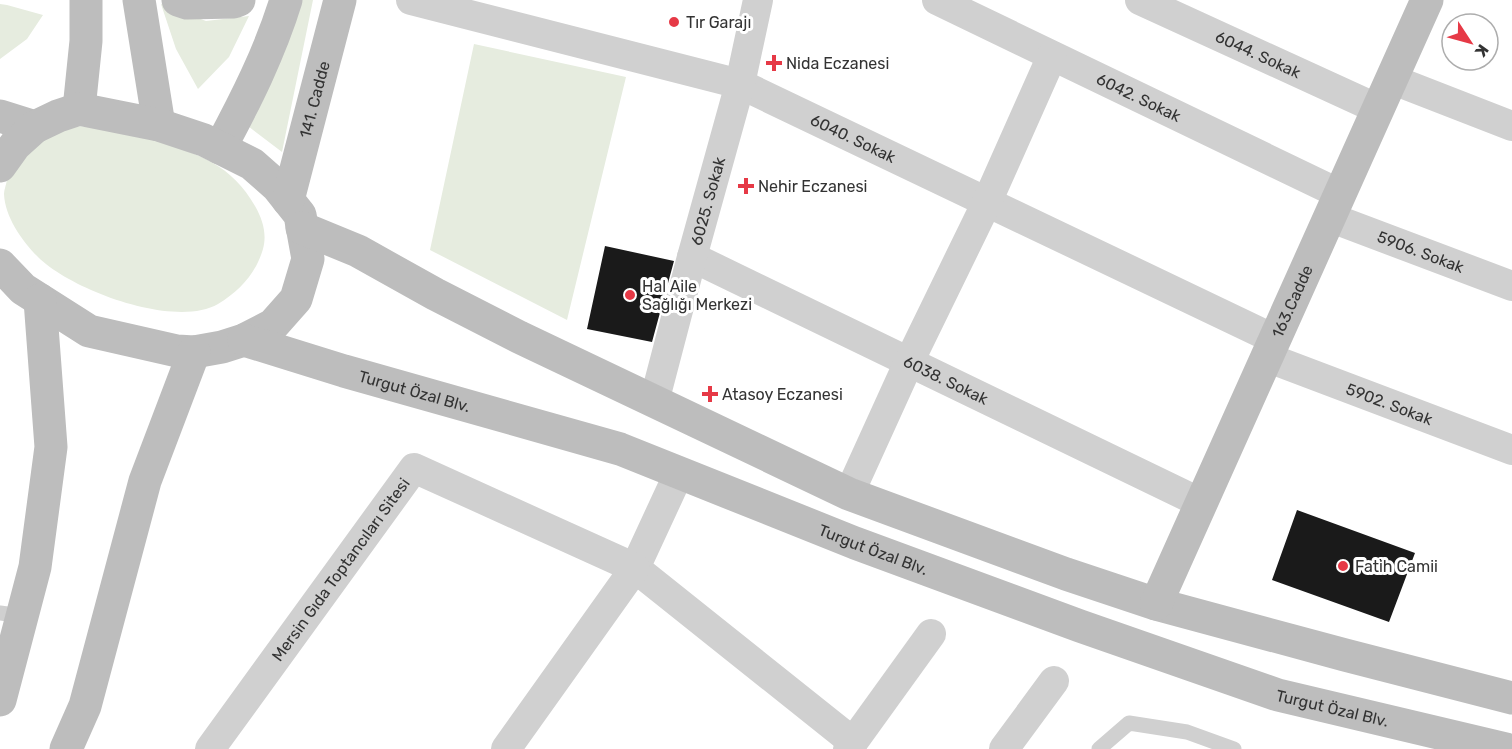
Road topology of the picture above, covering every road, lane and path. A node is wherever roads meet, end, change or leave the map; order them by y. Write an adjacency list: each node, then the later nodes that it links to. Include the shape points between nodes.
1 (86, 0): 16 (main road)
2 (139, 0): 19 (main road)
3 (177, 0): 4 (main road)
4 (239, 0)
5 (286, 0): 22 (main road, via 277,31)
6 (340, 0): 26 (main road, 141. Cadde)
7 (411, 0): 15 (street, 6040. Sokak)
8 (758, 0): 15 (street, 6025. Sokak)
9 (936, 0): 13 (street, 6042. Sokak)
10 (1140, 0): 12 (street, 6044. Sokak)
11 (1427, 0): 14 (main road, 163.Cadde)
12 (1189, 11): 17 (street, 6044. Sokak)
13 (1053, 56): 24 (street); 25 (street, 6042. Sokak)
14 (1391, 80): 17 (main road, 163.Cadde); 20 (street)
15 (740, 84): 24 (street, 6040. Sokak); 27 (street, 6025. Sokak)
16 (79, 108): 19 (main road); 21 (main road)
17 (1378, 109): 25 (main road, 163.Cadde)
18 (0, 116): 21 (main road)
19 (159, 125): 22 (main road)
20 (1512, 126)
21 (35, 127): 23 (main road)
22 (220, 148): 26 (main road, via 252,164 277,186)
23 (0, 166)
24 (987, 202): 32 (street, 6040. Sokak); 34 (street)
25 (1335, 206): 29 (street, 5906. Sokak); 32 (main road, 163.Cadde)
26 (295, 214): 31 (main road, via 308,259 296,299 273,325); 35 (main road, via 435,294)
27 (692, 257): 34 (street, 6038. Sokak); 35 (street, 6025. Sokak)
28 (0, 265): 30 (main road)
29 (1512, 286)
30 (40, 300): 33 (main road, via 89,331); 42 (main road, via 51,447 35,567)
31 (244, 340): 33 (main road); 37 (main road, Turgut Özal Blv., via 620,449)
32 (1270, 348): 36 (street, 5902. Sokak); 39 (main road, 163.Cadde)
33 (194, 352): 48 (main road, via 145,481 85,706)
34 (909, 362): 38 (street); 39 (street, 6038. Sokak)
35 (654, 402): 38 (main road)
36 (1512, 450)
37 (679, 473): 40 (street); 54 (main road, Turgut Özal Blv., via 886,555 1278,695)
38 (849, 494): 41 (main road)
39 (1201, 503): 41 (main road, 163.Cadde)
40 (635, 568): 47 (street, Mersin Gıda Toptancıları Sitesi); 49 (street, Mersin Gıda Toptancıları Sitesi, via 414,468); 50 (street)
41 (1156, 604): 45 (main road)
42 (11, 615): 46 (main road)
43 (931, 634): 47 (street, Mersin Gıda Toptancıları Sitesi)
44 (1054, 681): 51 (street)
45 (1512, 698)
46 (0, 700)
47 (850, 746)
48 (66, 749)
49 (210, 749)
50 (506, 749)
51 (1004, 749)
52 (1099, 749): 53 (lane, via 1129,723 1187,732)
53 (1234, 749)
54 (1506, 749)

